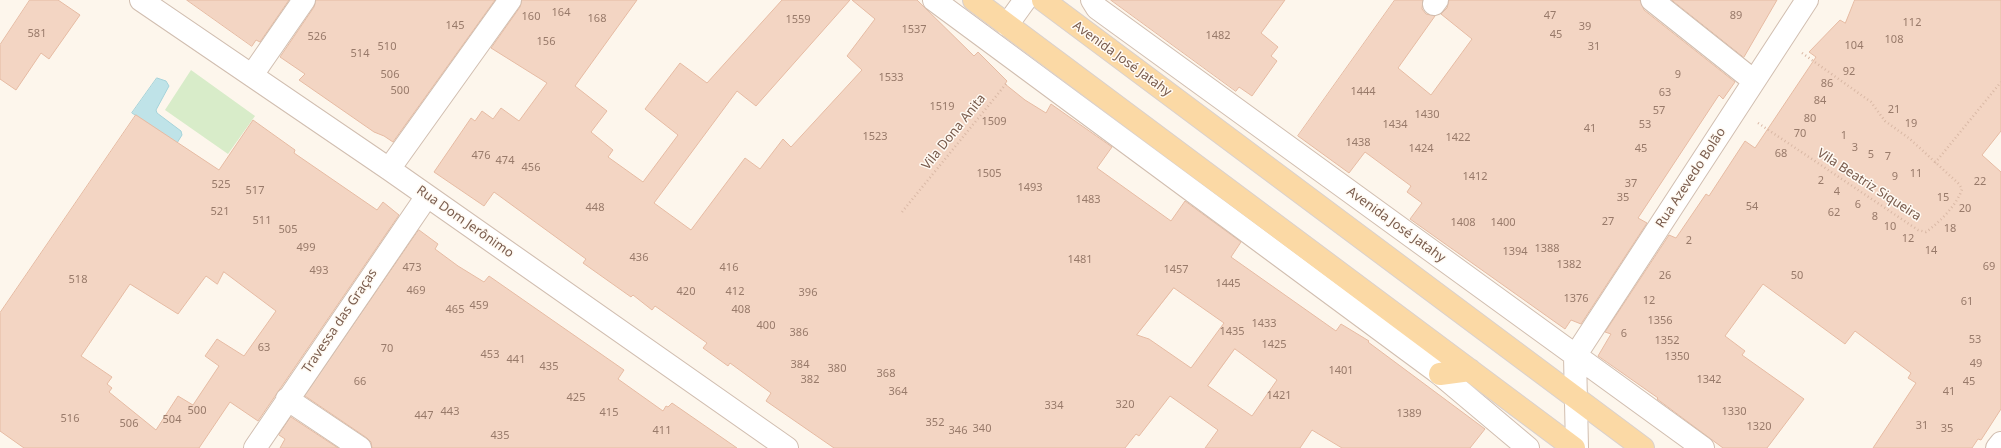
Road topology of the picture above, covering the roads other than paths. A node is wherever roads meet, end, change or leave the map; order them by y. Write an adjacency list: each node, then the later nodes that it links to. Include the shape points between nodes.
1 (141, 0): 12 (street, Rua Dom Jerônimo)
2 (304, 0): 12 (street)
3 (510, 0): 14 (street)
4 (934, 0): 18 (street)
5 (974, 0): 11 (main road)
6 (1025, 0): 11 (street)
7 (1043, 0): 19 (main road, Avenida José Jatahy)
8 (1092, 0): 16 (street, Avenida José Jatahy, via 1097,8)
9 (1652, 0): 13 (street)
10 (1807, 0): 13 (street, Rua Azevedo Bolão)
11 (1007, 25): 17 (main road)
12 (252, 75): 14 (street, Rua Dom Jerônimo)
13 (1754, 81): 16 (street, Rua Azevedo Bolão)
14 (389, 169): 15 (street, Rua Dom Jerônimo)
15 (427, 196): 20 (street, Travessa das Graças); 24 (street, Rua Dom Jerônimo)
16 (1575, 356): 19 (street); 29 (street, Avenida José Jatahy)
17 (1470, 370): 18 (main road); 26 (main road)
18 (1440, 374): 25 (street)
19 (1576, 398): 27 (street); 28 (main road, Avenida José Jatahy)
20 (287, 399): 22 (street, Travessa das Graças); 23 (street)
21 (2001, 442): 30 (street)
22 (255, 448)
23 (360, 448)
24 (787, 448)
25 (1528, 448)
26 (1574, 448)
27 (1577, 448)
28 (1644, 448)
29 (1703, 448)
30 (1997, 448)

